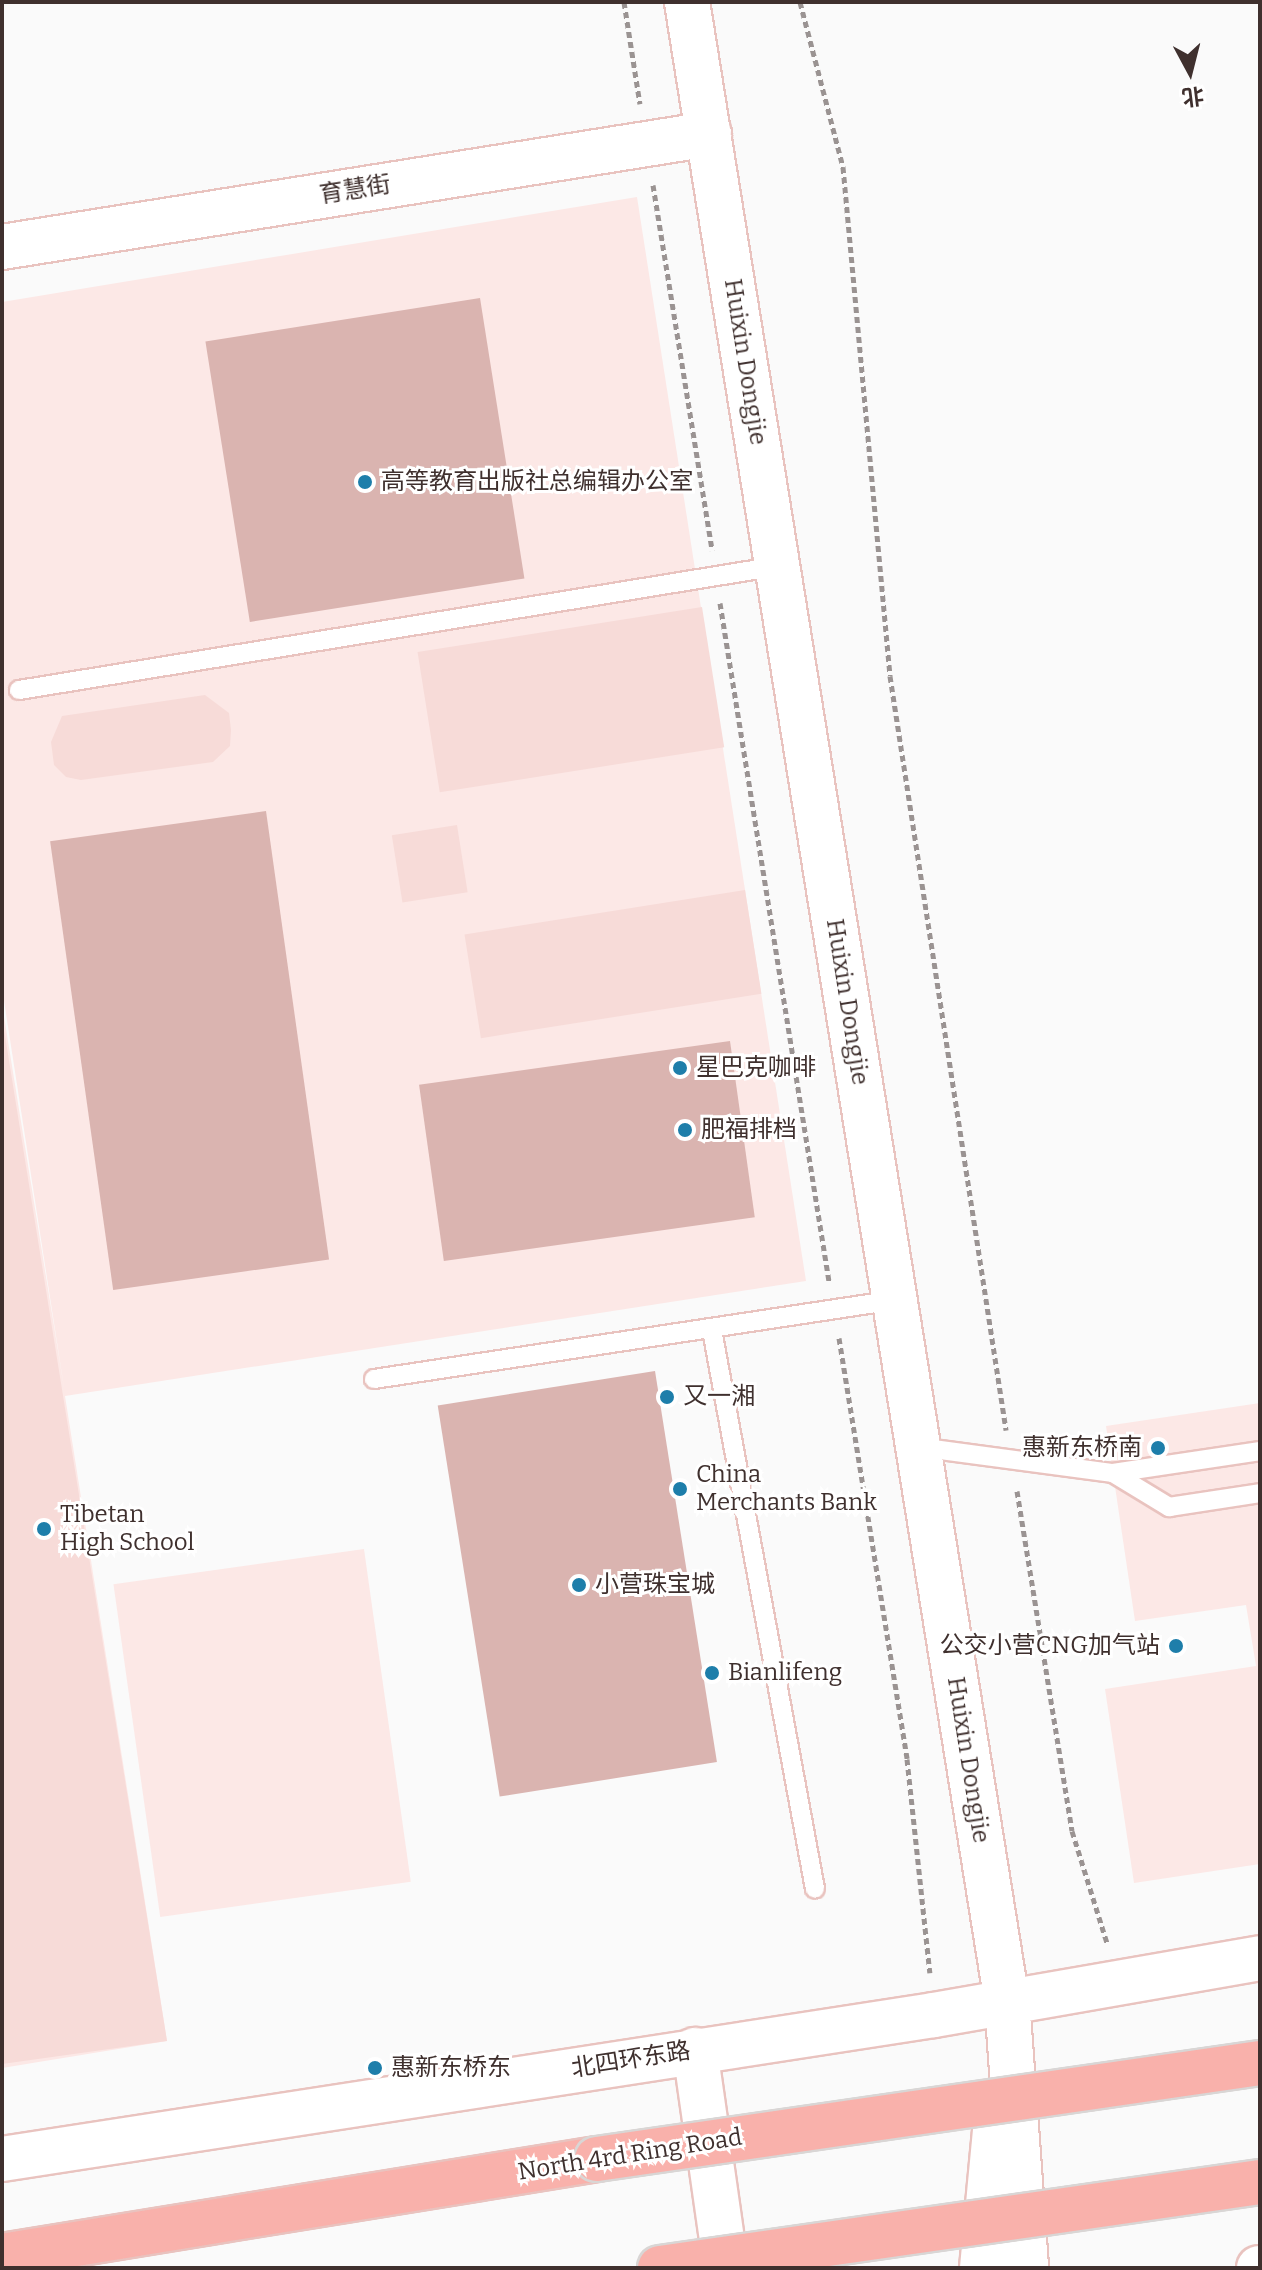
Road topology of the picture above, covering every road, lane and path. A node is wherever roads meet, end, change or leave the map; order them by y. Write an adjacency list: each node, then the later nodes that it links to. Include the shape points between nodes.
1 (624, 2): 5 (path)
2 (687, 2): 4 (street, Huixin Dongjie)
3 (800, 2): 16 (path, via 843,167 890,676)
4 (709, 134): 5 (street, 育慧街); 7 (street, Huixin Dongjie)
5 (646, 144): 6 (street, 育慧街); 8 (path)
6 (2, 247)
7 (778, 566): 8 (lane); 10 (street, Huixin Dongjie)
8 (716, 577): 9 (lane); 11 (path)
9 (19, 690)
10 (895, 1300): 11 (lane); 14 (street, Huixin Dongjie)
11 (834, 1312): 12 (lane); 23 (path, via 907,1759)
12 (712, 1330): 13 (lane); 19 (lane)
13 (374, 1379)
14 (918, 1447): 16 (lane); 22 (street, Huixin Dongjie)
15 (1260, 1451): 17 (lane)
16 (1012, 1459): 17 (lane); 21 (path, via 1072,1831)
17 (1113, 1473): 18 (lane, via 1169,1507)
18 (1260, 1493)
19 (815, 1889)
20 (1260, 1958): 21 (street, 北四环东路)
21 (1119, 1982): 22 (street, 北四环东路)
22 (1007, 2001): 23 (street, 北四环东路); 31 (street); 32 (street)
23 (934, 2015): 24 (street, 北四环东路)
24 (695, 2050): 26 (street, 北四环东路); 30 (street)
25 (1260, 2063): 28 (highway, North 4rd Ring Road, bridge, via 597,2159)
26 (2, 2159)
27 (1260, 2182): 29 (highway, bridge)
28 (2, 2256)
29 (660, 2268)
30 (726, 2268)
31 (982, 2268)
32 (1026, 2268)

